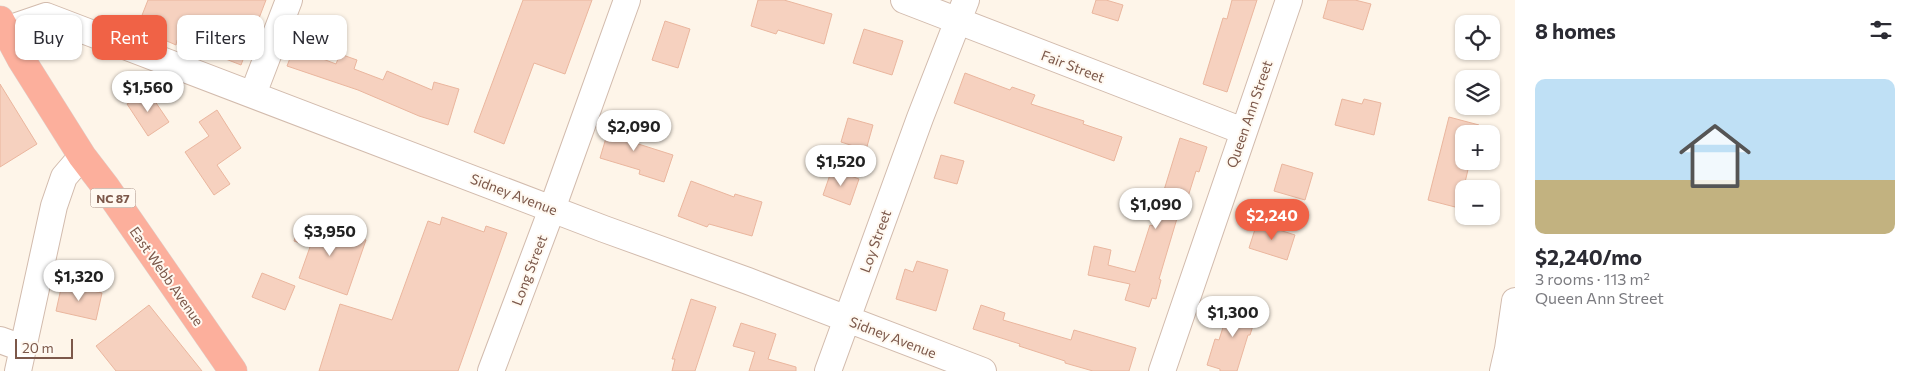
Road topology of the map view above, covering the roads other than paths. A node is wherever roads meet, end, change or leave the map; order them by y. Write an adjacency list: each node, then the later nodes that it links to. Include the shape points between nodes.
1 (288, 0): 8 (street)
2 (627, 0): 11 (street, Long Street)
3 (904, 0): 6 (street, Fair Street)
4 (1289, 0): 9 (street, Queen Ann Street)
5 (49, 8): 7 (street, East Webb Avenue); 8 (street, Sidney Avenue)
6 (962, 11): 9 (street, Fair Street); 13 (street, Loy Street)
7 (2, 25): 10 (highway, East Webb Avenue / NC 87)
8 (253, 94): 11 (street, Sidney Avenue)
9 (1243, 131): 19 (street, Queen Ann Street)
10 (82, 156): 14 (street, via 64,177); 15 (highway, East Webb Avenue / NC 87)
11 (552, 208): 13 (street, Sidney Avenue); 16 (street, Long Street)
12 (1515, 301): 20 (street)
13 (847, 320): 17 (street, Loy Street); 18 (street, Sidney Avenue)
14 (13, 353)
15 (233, 371)
16 (491, 371)
17 (828, 371)
18 (983, 371)
19 (1162, 371)
20 (1503, 371)

